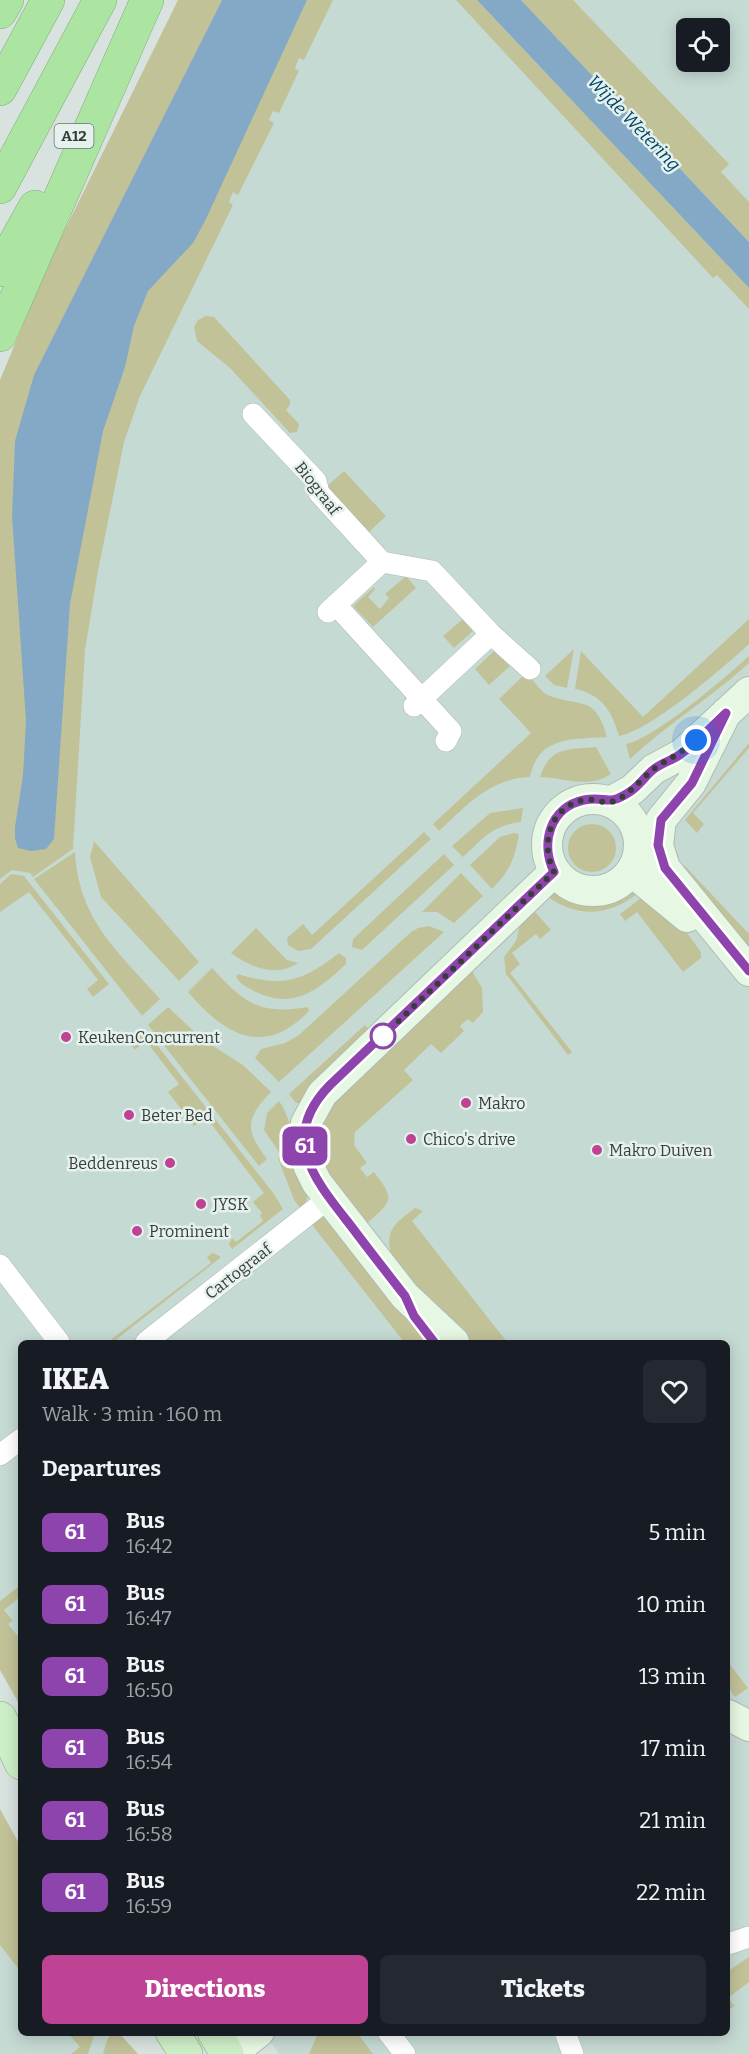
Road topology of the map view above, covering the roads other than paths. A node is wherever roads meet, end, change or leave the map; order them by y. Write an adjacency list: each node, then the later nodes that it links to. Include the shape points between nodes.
1 (8, 0): 5 (highway)
2 (48, 0): 6 (highway)
3 (100, 0): 7 (highway, A12)
4 (146, 1): 8 (highway, A12); 9 (highway, A12)
5 (0, 12)
6 (0, 89)
7 (0, 187)
8 (0, 270)
9 (0, 335)
10 (253, 414): 11 (street, Biograaf, via 316,481 319,493)
11 (382, 562): 12 (street, via 432,571); 15 (street, via 332,608)
12 (491, 634): 13 (street); 15 (street)
13 (530, 669)
14 (749, 692): 16 (street)
15 (418, 703): 17 (street, via 451,731)
16 (726, 713): 18 (street, via 682,754 666,782); 21 (street, via 692,783 661,820 658,845 665,868)
17 (446, 741)
18 (619, 810): 19 (street, via 638,838); 20 (street, via 586,799 564,809 555,818 546,842)
19 (631, 871): 20 (street, via 612,887 593,891 574,888); 21 (street)
20 (554, 872): 22 (street, via 330,1085 314,1105 306,1123 305,1154)
21 (749, 972)
22 (329, 1198): 24 (street); 26 (street, Cartograaf)
23 (0, 1266): 25 (street)
24 (405, 1296): 27 (street); 28 (street)
25 (57, 1340)
26 (149, 1340)
27 (432, 1340)
28 (451, 1340)
29 (18, 1441): 30 (street)
30 (0, 1455)
31 (0, 1712): 33 (main road)
32 (0, 1718): 34 (main road)
33 (18, 1735)
34 (18, 1757)
35 (749, 1937): 36 (street)
36 (730, 1943)
37 (216, 2036): 41 (main road)
38 (254, 2036): 42 (street)
39 (391, 2036): 43 (street)
40 (566, 2036): 44 (street)
41 (227, 2054)
42 (231, 2054)
43 (405, 2054)
44 (573, 2054)

